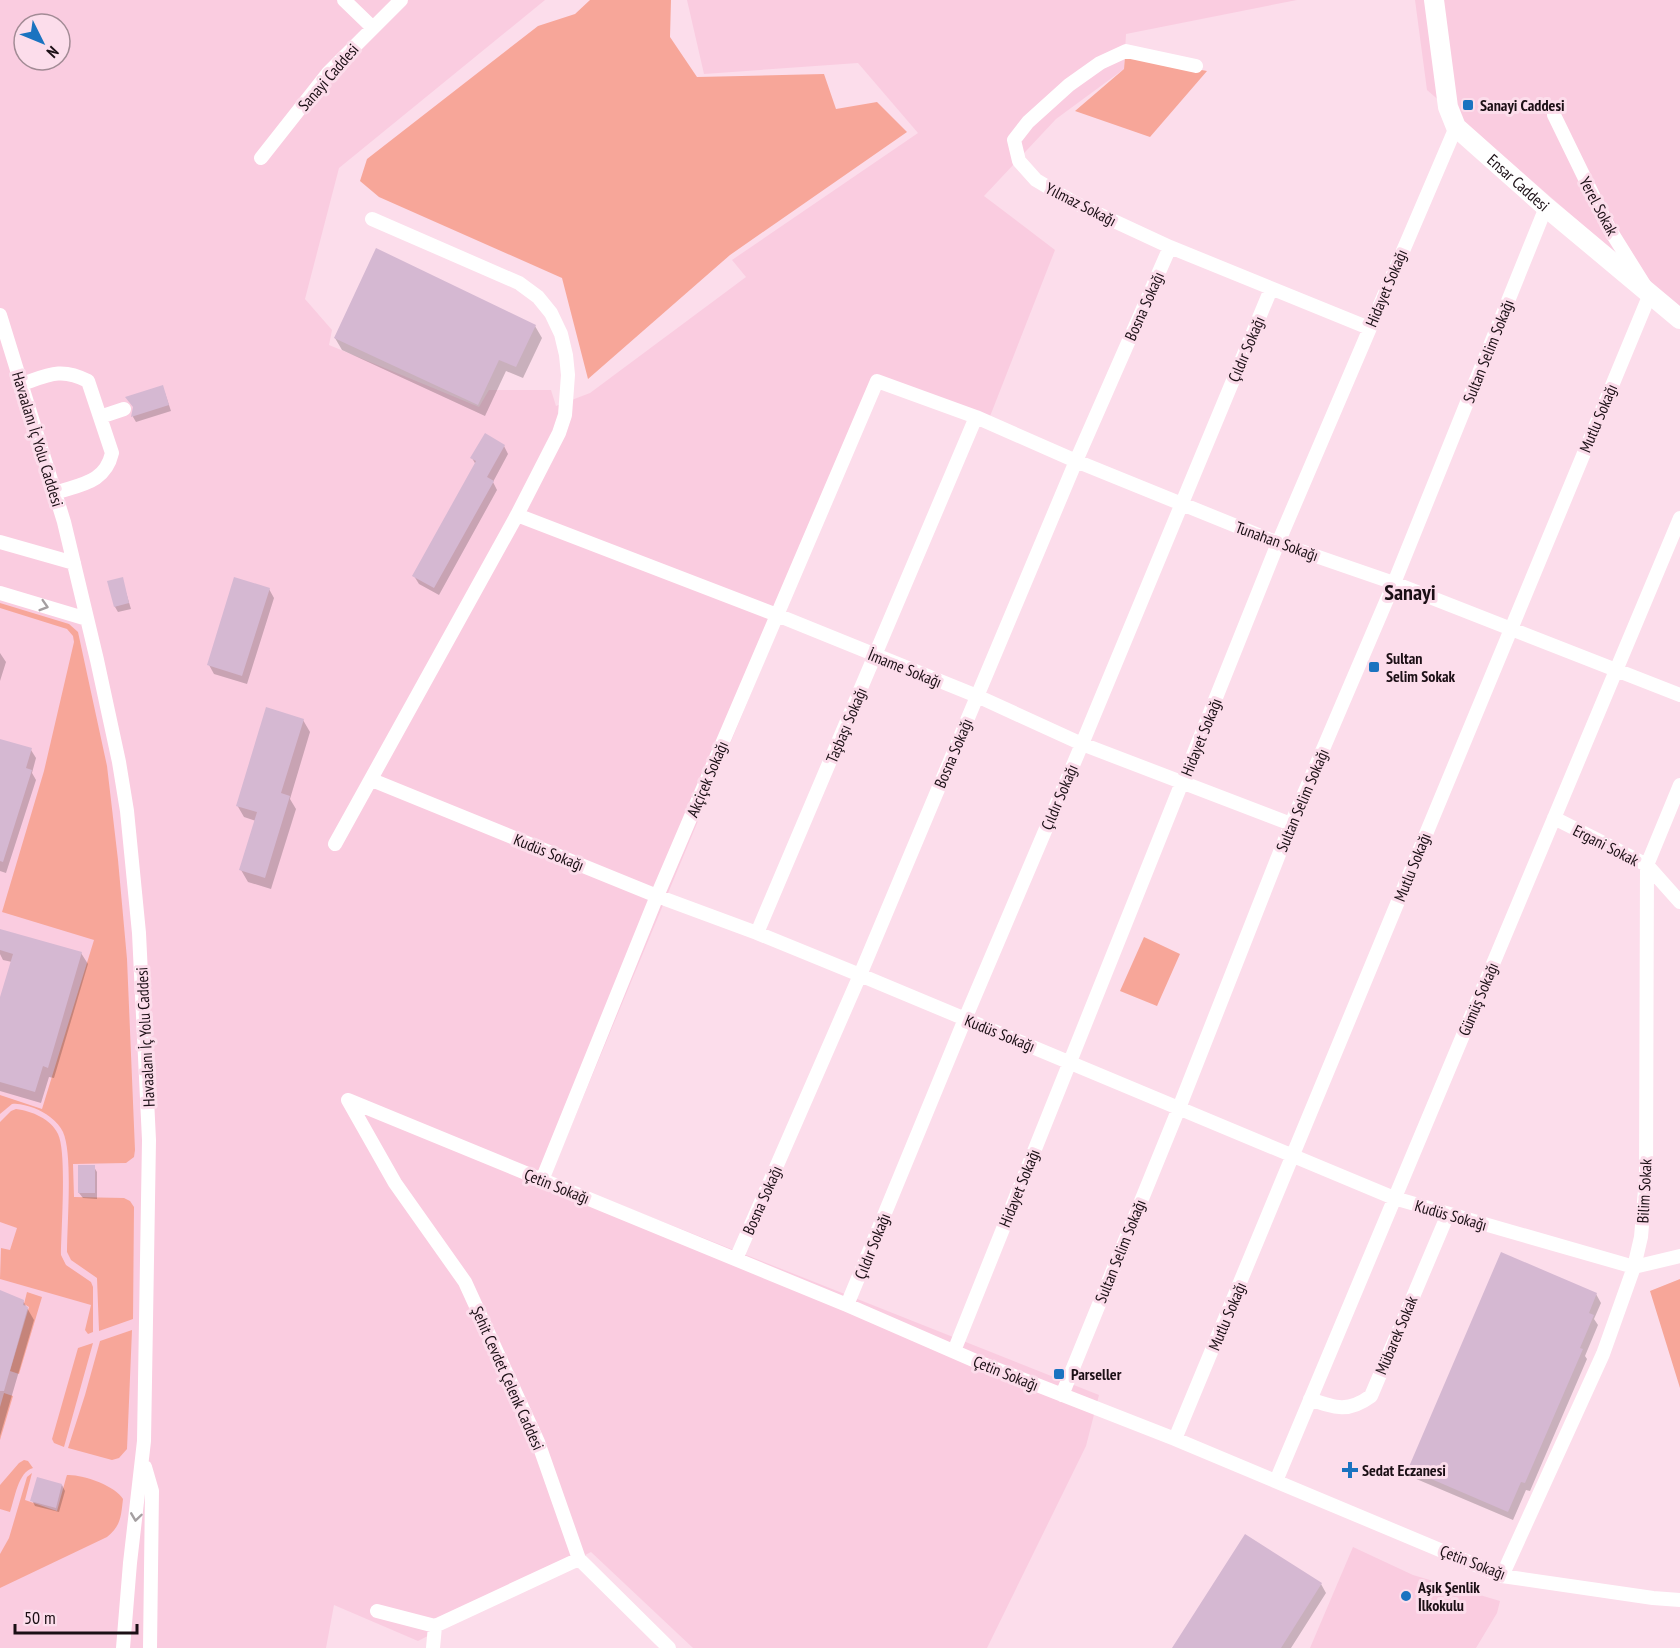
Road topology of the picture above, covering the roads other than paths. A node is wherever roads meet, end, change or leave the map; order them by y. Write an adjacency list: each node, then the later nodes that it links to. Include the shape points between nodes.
1 (344, 0): 4 (street)
2 (401, 0): 4 (street, Sanayi Caddesi)
3 (1434, 0): 7 (street, via 1448,106)
4 (373, 28): 8 (street, Sanayi Caddesi, via 328,73)
5 (1196, 66): 11 (street, Yılmaz Sokağı, via 1126,51 1100,63 1069,85 1014,140 1019,161 1036,180 1073,202)
6 (1554, 115): 13 (street, Yerel Sokak, via 1610,230)
7 (1456, 127): 9 (street, Ensar Caddesi); 16 (street, Hidayet Sokağı)
8 (261, 158)
9 (1546, 207): 13 (street, Ensar Caddesi); 30 (street, Sultan Selim Sokağı)
10 (372, 219): 25 (street, via 519,283 551,313 561,334 568,375 565,415)
11 (1170, 247): 12 (street, Yılmaz Sokağı); 22 (street, Bosna Sokağı)
12 (1271, 289): 16 (street, Yılmaz Sokağı); 24 (street, Çıldır Sokağı)
13 (1650, 294): 15 (street, Ensar Caddesi); 34 (street, Mutlu Sokağı)
14 (0, 315): 18 (street, Havaalanı İç Yolu Caddesi)
15 (1680, 319)
16 (1369, 328): 28 (street, Hidayet Sokağı)
17 (877, 381): 21 (street, Tunahan Sokağı); 32 (street, Akçiçek Sokağı)
18 (22, 384): 20 (street, via 53,374 74,374 88,381); 23 (street, Havaalanı İç Yolu Caddesi)
19 (124, 409): 20 (street)
20 (100, 417): 23 (street, via 112,453 110,465 97,478)
21 (976, 417): 22 (street, Tunahan Sokağı); 35 (street, Taşbaşı Sokağı)
22 (1076, 461): 24 (street, Tunahan Sokağı); 38 (street, Bosna Sokağı)
23 (55, 493): 29 (street, Havaalanı İç Yolu Caddesi)
24 (1180, 504): 28 (street, Tunahan Sokağı); 39 (street, Çıldır Sokağı)
25 (518, 515): 32 (street, İmame Sokağı); 40 (street)
26 (1680, 518): 36 (street, Gümüş Sokağı)
27 (0, 542): 29 (street)
28 (1278, 543): 30 (street, Tunahan Sokağı); 41 (street, Hidayet Sokağı)
29 (74, 563): 33 (street, Havaalanı İç Yolu Caddesi)
30 (1394, 583): 34 (street, Tunahan Sokağı); 44 (street, Sultan Selim Sokağı)
31 (0, 593): 33 (street, one-way to 33)
32 (777, 615): 35 (street, İmame Sokağı); 47 (street, Akçiçek Sokağı)
33 (87, 619): 67 (street, Havaalanı İç Yolu Caddesi, via 124,792 139,933 149,1140)
34 (1509, 628): 36 (street, Tunahan Sokağı); 55 (street, Mutlu Sokağı)
35 (875, 656): 38 (street, İmame Sokağı); 49 (street, Taşbaşı Sokağı)
36 (1616, 670): 37 (street, Tunahan Sokağı); 43 (street, Gümüş Sokağı)
37 (1680, 695)
38 (977, 696): 39 (street, İmame Sokağı); 50 (street, Bosna Sokağı)
39 (1082, 744): 41 (street, İmame Sokağı); 51 (street, Çıldır Sokağı)
40 (372, 780): 45 (street); 47 (street, Kudüs Sokağı)
41 (1183, 783): 44 (street, İmame Sokağı); 52 (street, Hidayet Sokağı)
42 (1680, 785): 46 (street, Bilim Sokak)
43 (1554, 818): 46 (street, Ergani Sokak); 57 (street, Gümüş Sokağı)
44 (1291, 824): 54 (street, Sultan Selim Sokağı)
45 (335, 844)
46 (1647, 865): 48 (street, Ergani Sokak); 61 (street, Bilim Sokak, via 1646,1178)
47 (657, 896): 49 (street, Kudüs Sokağı); 56 (street, Akçiçek Sokağı)
48 (1680, 902)
49 (757, 933): 50 (street, Kudüs Sokağı)
50 (860, 975): 51 (street, Kudüs Sokağı); 60 (street, Bosna Sokağı)
51 (965, 1019): 52 (street, Kudüs Sokağı); 62 (street, Çıldır Sokağı)
52 (1069, 1062): 54 (street, Kudüs Sokağı); 63 (street, Hidayet Sokağı)
53 (348, 1100): 56 (street, Çetin Sokağı); 69 (street, Şehit Cevdet Çelenk Caddesi, via 395,1183 465,1282 538,1442)
54 (1179, 1108): 55 (street, Kudüs Sokağı); 64 (street, Sultan Selim Sokağı)
55 (1293, 1157): 57 (street, Kudüs Sokağı); 66 (street, Mutlu Sokağı)
56 (542, 1180): 60 (street, Çetin Sokağı)
57 (1394, 1198): 58 (street, Kudüs Sokağı); 65 (street, Gümüş Sokağı)
58 (1448, 1214): 61 (street, Kudüs Sokağı); 65 (street, Mübarek Sokak, via 1371,1396 1346,1409)
59 (1680, 1256): 61 (street)
60 (736, 1259): 62 (street, Çetin Sokağı)
61 (1634, 1267): 70 (street, Bilim Sokak, via 1603,1354)
62 (847, 1305): 63 (street, Çetin Sokağı)
63 (954, 1351): 64 (street, Çetin Sokağı)
64 (1062, 1395): 66 (street, Çetin Sokağı)
65 (1310, 1400): 68 (street, Gümüş Sokağı)
66 (1175, 1439): 68 (street, Çetin Sokağı)
67 (143, 1459): 74 (street, Havaalanı İç Yolu Caddesi, one-way to 74); 75 (street, Havaalanı İç Yolu Caddesi, via 152,1491)
68 (1276, 1481): 70 (street, Çetin Sokağı)
69 (579, 1559): 73 (street); 77 (street, Şehit Cevdet Çelenk Caddesi)
70 (1502, 1576): 71 (street, Çetin Sokağı)
71 (1679, 1599)
72 (377, 1611): 73 (street)
73 (435, 1626): 76 (street)
74 (123, 1648)
75 (150, 1648)
76 (433, 1648)
77 (669, 1648)

